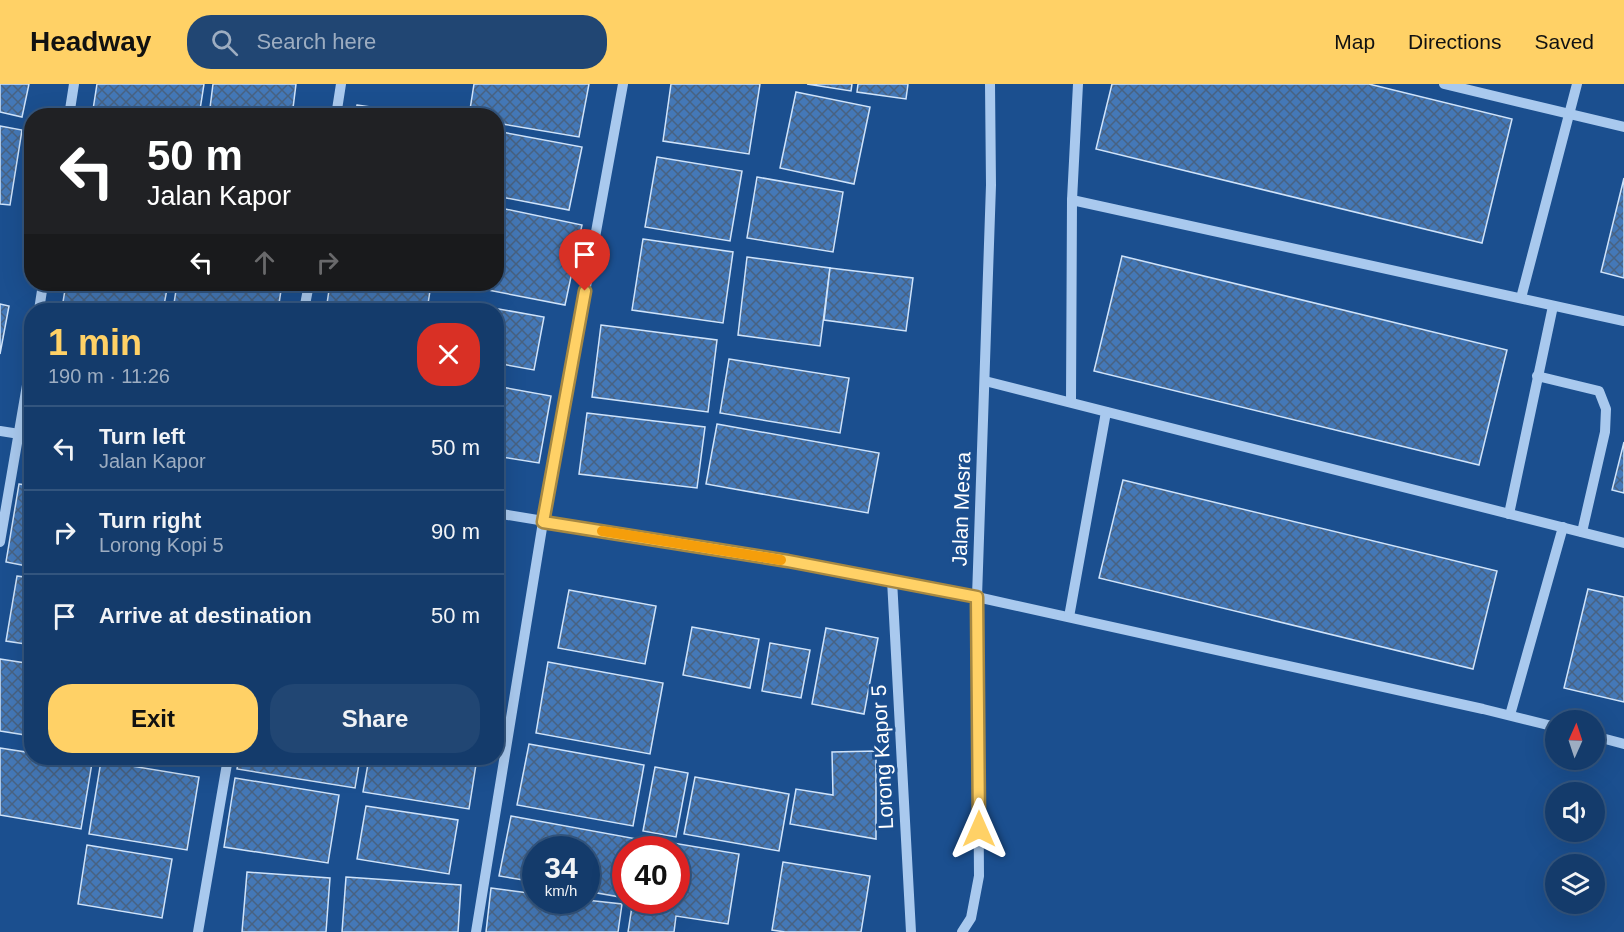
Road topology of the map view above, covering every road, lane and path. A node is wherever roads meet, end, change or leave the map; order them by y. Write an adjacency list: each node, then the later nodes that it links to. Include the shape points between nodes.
1 (74, 84): 8 (street)
2 (342, 84): 9 (street)
3 (623, 84): 26 (street)
4 (990, 84): 17 (street, Jalan Mesra)
5 (1078, 84): 12 (street)
6 (1444, 84): 10 (street)
7 (1577, 84): 10 (street)
8 (70, 108)
9 (338, 108)
10 (1569, 114): 11 (street); 13 (street)
11 (1624, 128)
12 (1072, 200): 13 (street); 18 (street)
13 (1521, 298): 14 (street)
14 (1552, 306): 15 (street); 16 (street)
15 (1624, 321)
16 (1537, 376): 24 (street); 28 (street, via 1599,391 1606,409 1605,432)
17 (985, 381): 18 (street); 32 (street, Jalan Mesra)
18 (1071, 401): 20 (street)
19 (24, 404): 22 (street)
20 (1106, 411): 24 (street); 33 (street)
21 (0, 431): 22 (street)
22 (19, 434): 23 (street); 29 (street)
23 (24, 435)
24 (1509, 514): 27 (street)
25 (504, 515): 26 (street)
26 (543, 522): 31 (street); 38 (street)
27 (1563, 527): 28 (street); 34 (street)
28 (1582, 532): 30 (street)
29 (0, 542)
30 (1624, 543)
31 (892, 580): 32 (street); 43 (street, Lorong Kapor 5)
32 (977, 597): 33 (street); 44 (street, Jalan Mesra, via 979,876 971,918)
33 (1069, 617): 34 (street)
34 (1510, 715): 35 (street)
35 (1545, 724)
36 (1605, 739): 37 (street)
37 (1624, 744)
38 (504, 761)
39 (227, 765): 41 (street)
40 (503, 765): 42 (street)
41 (198, 932)
42 (476, 932)
43 (911, 932)
44 (962, 932)

